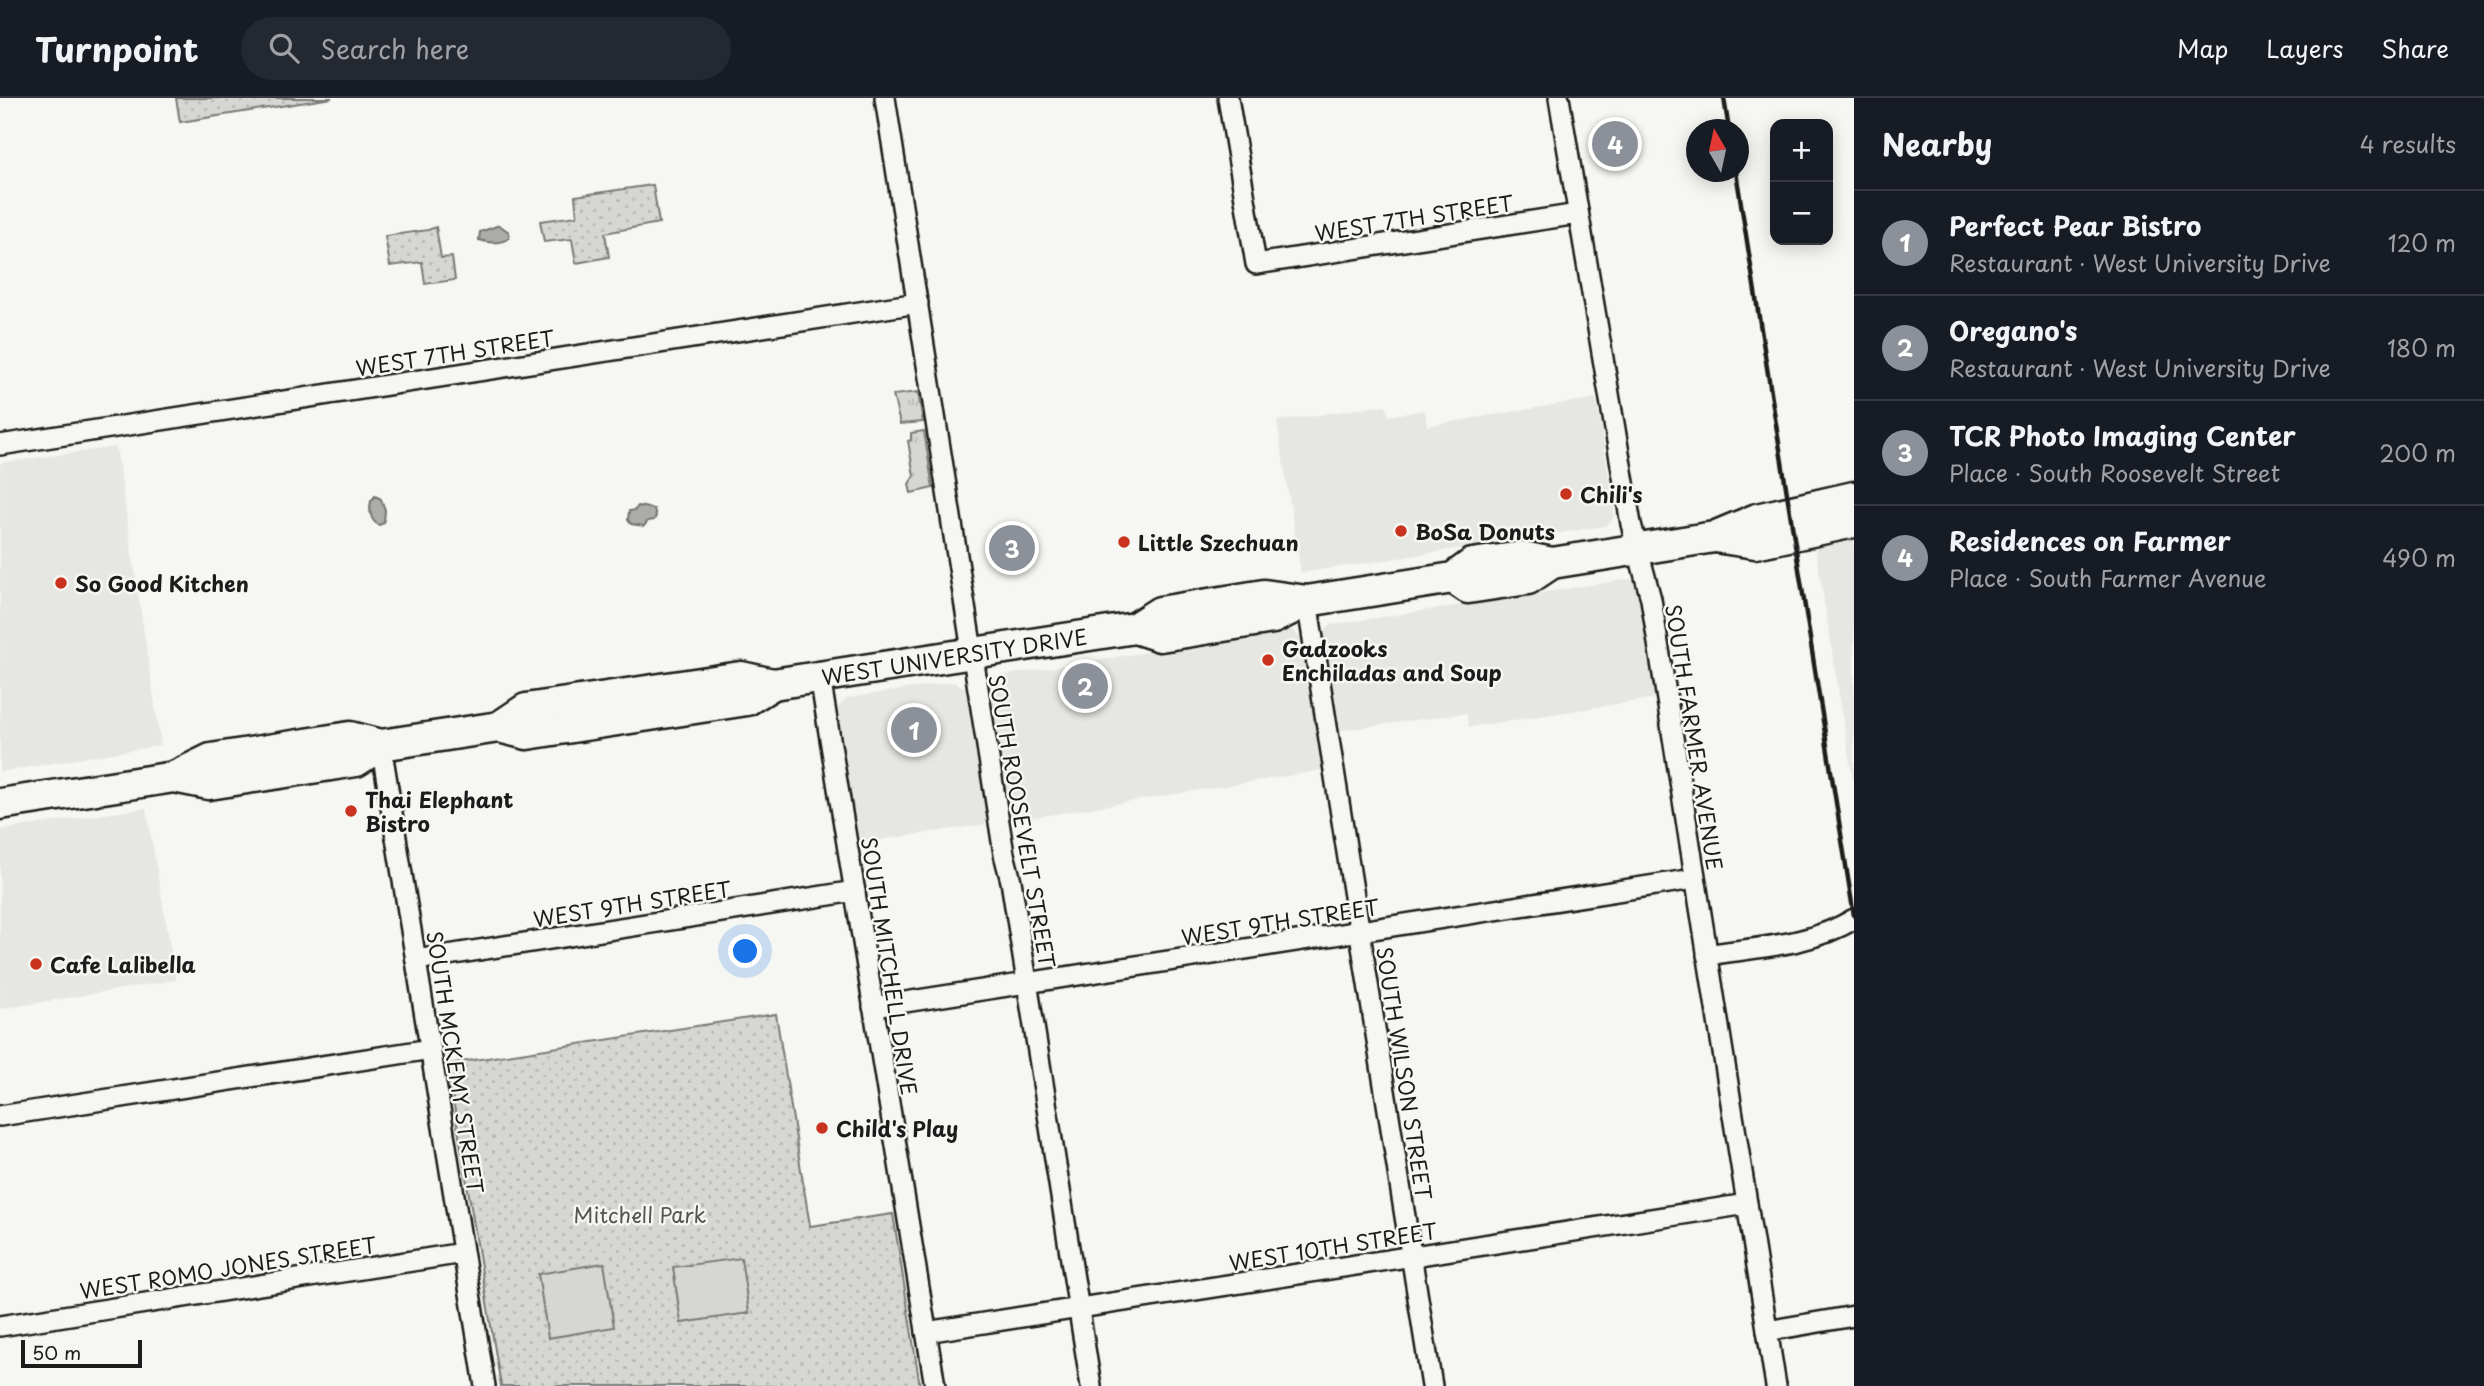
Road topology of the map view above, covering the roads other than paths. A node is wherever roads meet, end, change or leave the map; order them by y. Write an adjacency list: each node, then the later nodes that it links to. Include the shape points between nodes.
1 (885, 98): 5 (street, SOUTH ROOSEVELT STREET)
2 (1228, 98): 4 (street, WEST 7TH STREET, via 1256,264)
3 (1559, 98): 4 (street, SOUTH FARMER AVENUE)
4 (1578, 214): 10 (street, SOUTH FARMER AVENUE)
5 (918, 303): 6 (street, WEST 7TH STREET); 12 (street, SOUTH ROOSEVELT STREET)
6 (0, 445)
7 (1854, 497): 9 (main road, WEST UNIVERSITY DRIVE, via 1756,519)
8 (1854, 522): 9 (main road, WEST UNIVERSITY DRIVE, via 1755,543)
9 (1714, 537): 10 (main road, WEST UNIVERSITY DRIVE)
10 (1639, 550): 11 (main road, WEST UNIVERSITY DRIVE, via 1552,563 1522,556 1481,562 1453,579); 16 (street, SOUTH FARMER AVENUE, via 1651,599)
11 (1307, 601): 12 (main road, WEST UNIVERSITY DRIVE, via 1273,618 1186,632 1160,636 1135,628); 19 (street, SOUTH WILSON STREET)
12 (971, 654): 13 (main road, WEST UNIVERSITY DRIVE); 22 (street, SOUTH ROOSEVELT STREET)
13 (820, 677): 14 (main road, WEST UNIVERSITY DRIVE, via 773,684 747,700 527,734 499,727); 17 (street, SOUTH MITCHELL DRIVE)
14 (381, 745): 15 (main road, WEST UNIVERSITY DRIVE, via 356,761 209,784 174,777); 21 (street, SOUTH MCKEMY STREET)
15 (0, 804)
16 (1694, 879): 19 (street, WEST 9TH STREET); 20 (street, SOUTH FARMER AVENUE)
17 (855, 891): 21 (street, WEST 9TH STREET); 23 (street, SOUTH MITCHELL DRIVE)
18 (1854, 919): 20 (street, via 1810,939)
19 (1359, 932): 22 (street, WEST 9TH STREET); 28 (street, SOUTH WILSON STREET)
20 (1707, 955): 26 (street, SOUTH FARMER AVENUE)
21 (416, 960): 24 (street, SOUTH MCKEMY STREET)
22 (1027, 984): 23 (street, WEST 9TH STREET); 29 (street, SOUTH ROOSEVELT STREET)
23 (873, 1007): 33 (street, SOUTH MITCHELL DRIVE)
24 (431, 1049): 25 (street); 27 (street, SOUTH MCKEMY STREET)
25 (0, 1116)
26 (1747, 1204): 28 (street, WEST 10TH STREET); 32 (street, SOUTH FARMER AVENUE)
27 (463, 1253): 31 (street, WEST ROMO JONES STREET); 34 (street, SOUTH MCKEMY STREET)
28 (1411, 1257): 29 (street, WEST 10TH STREET); 37 (street, SOUTH WILSON STREET)
29 (1079, 1308): 33 (street, WEST 10TH STREET); 36 (street, SOUTH ROOSEVELT STREET)
30 (1854, 1316): 32 (street)
31 (0, 1326)
32 (1767, 1331): 38 (street, SOUTH FARMER AVENUE)
33 (926, 1332): 35 (street, SOUTH MITCHELL DRIVE)
34 (485, 1386)
35 (935, 1386)
36 (1091, 1386)
37 (1432, 1386)
38 (1776, 1386)

